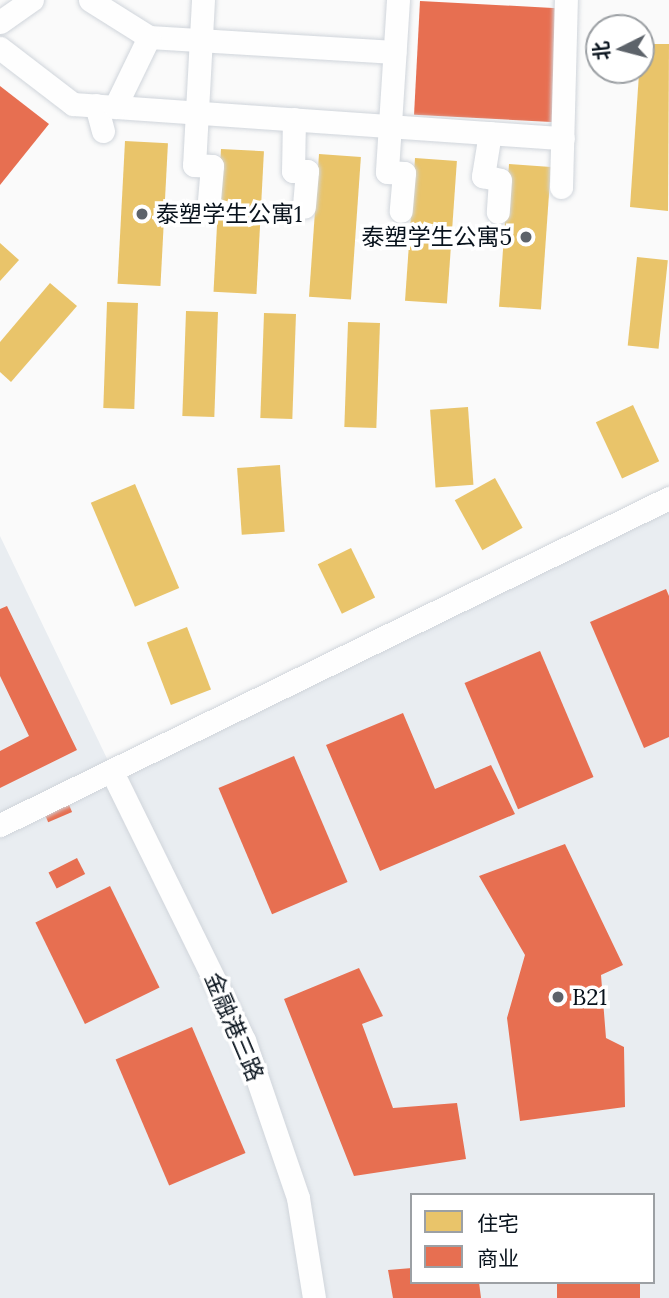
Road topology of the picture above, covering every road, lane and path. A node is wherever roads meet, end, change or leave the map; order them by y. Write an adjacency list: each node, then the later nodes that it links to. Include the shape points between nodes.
1 (32, 0): 6 (street)
2 (90, 0): 7 (street)
3 (203, 0): 8 (street)
4 (398, 0): 10 (street)
5 (566, 0): 17 (street)
6 (0, 22)
7 (149, 37): 8 (street); 11 (street)
8 (200, 40): 10 (street); 12 (street)
9 (0, 48): 11 (street, via 73,104)
10 (395, 51): 14 (street)
11 (105, 106): 12 (street); 15 (street)
12 (196, 112): 13 (street); 19 (street, via 194,165 212,166)
13 (294, 119): 14 (street); 20 (street, via 293,171 307,172)
14 (391, 126): 16 (street); 21 (street, via 387,172 404,173)
15 (103, 131)
16 (490, 133): 17 (street); 22 (street, via 482,176 500,180)
17 (563, 138): 18 (street)
18 (561, 187)
19 (209, 204)
20 (304, 207)
21 (401, 211)
22 (498, 212)
23 (669, 498): 24 (street)
24 (112, 772): 25 (street); 26 (street, 金融港三路, via 244,1040 298,1199)
25 (0, 825)
26 (314, 1298)

